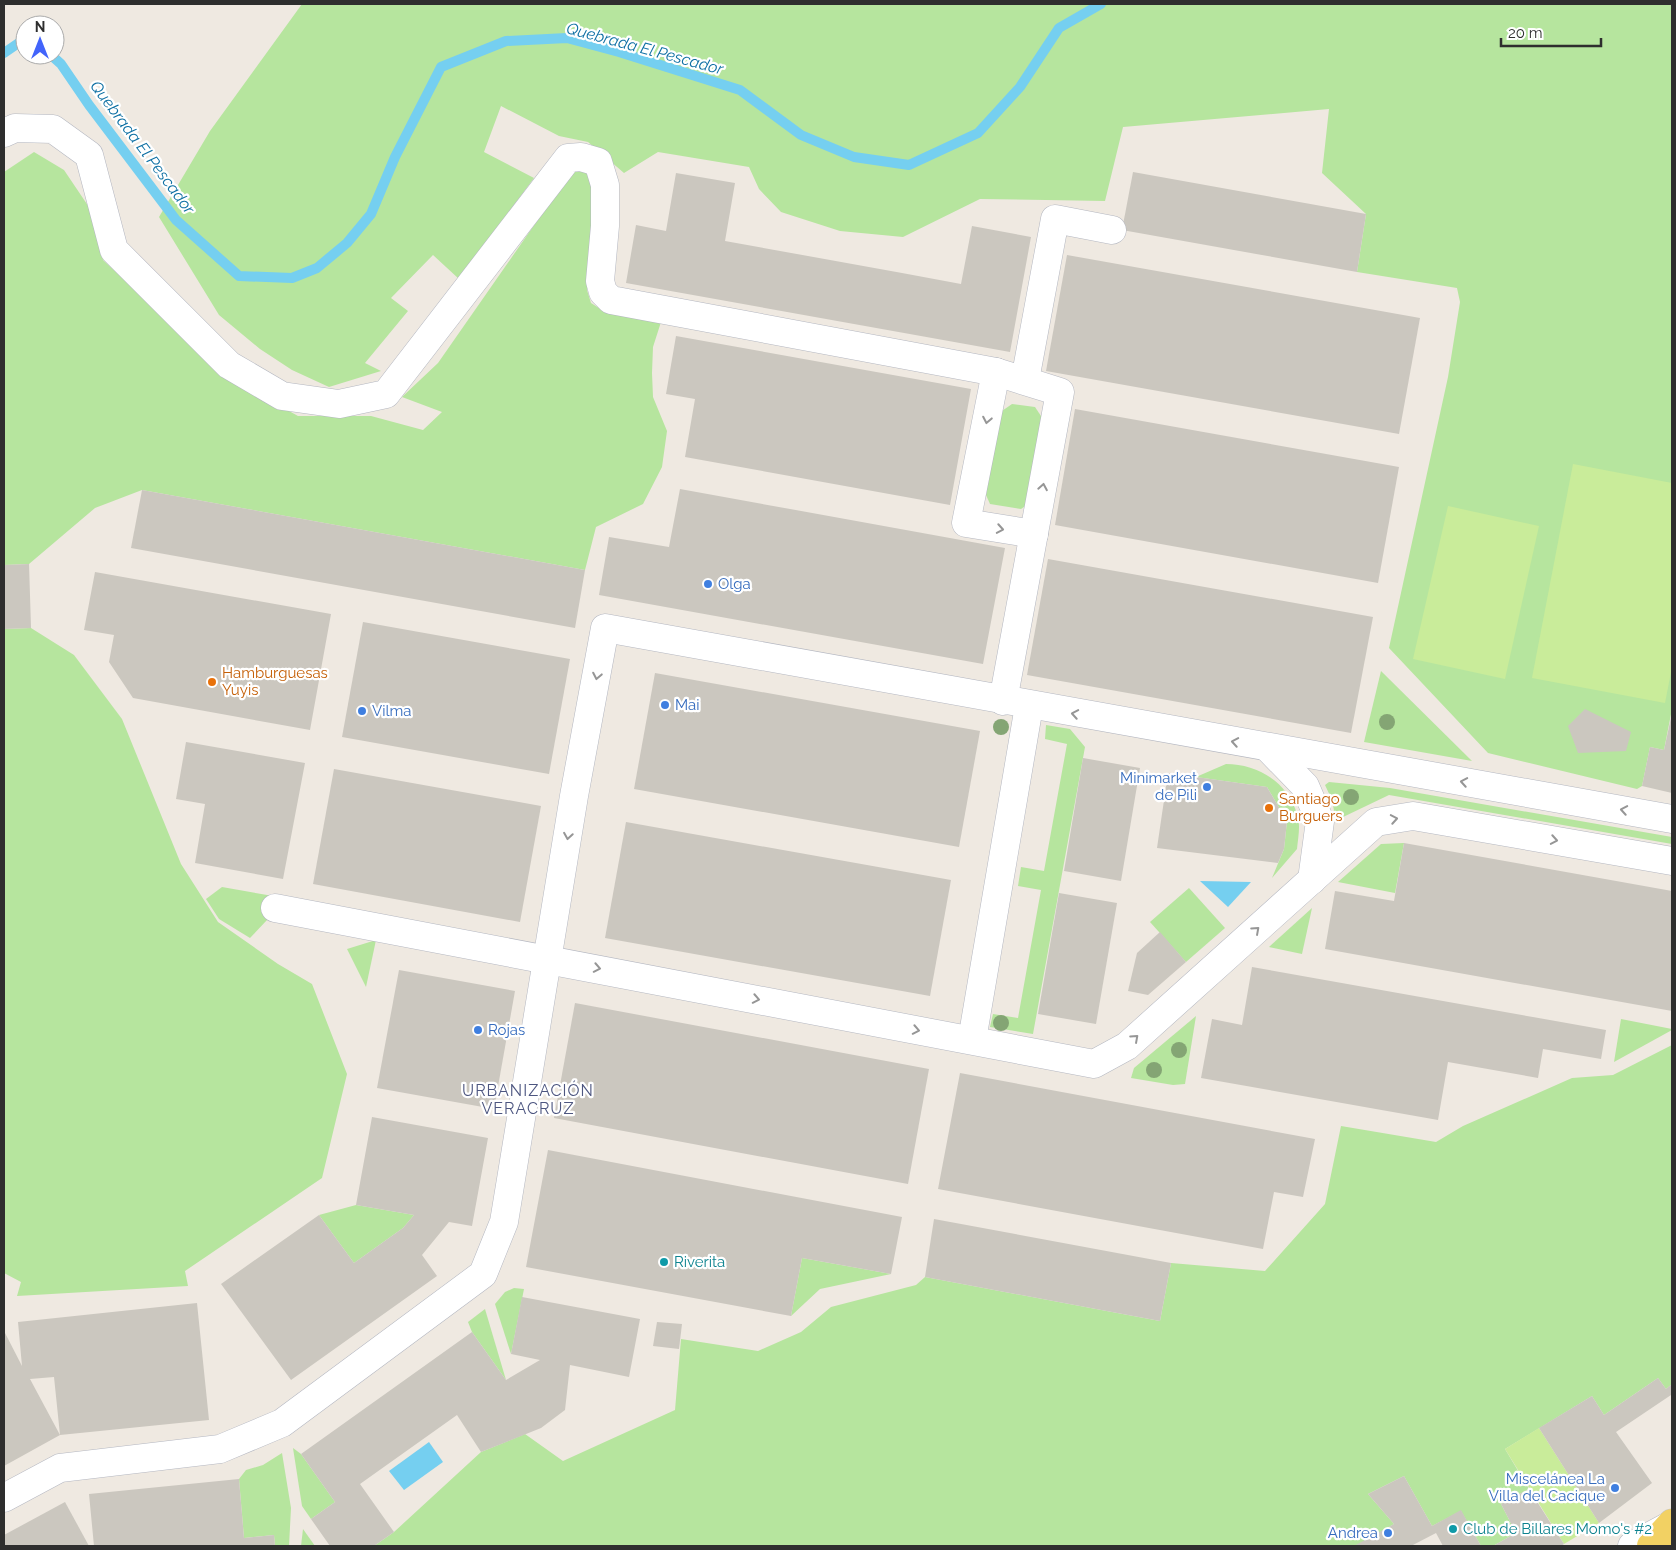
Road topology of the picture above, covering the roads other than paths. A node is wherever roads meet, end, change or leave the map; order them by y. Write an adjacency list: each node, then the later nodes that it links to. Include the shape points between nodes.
1 (9, 131): 3 (street, via 52,129 89,154 114,250 229,365 282,396 339,404 386,394 568,158 581,157 598,162 605,184 600,281 603,292 611,300)
2 (1112, 230): 4 (street, via 1055,219)
3 (996, 372): 4 (street); 5 (street, one-way to 5, via 966,523)
4 (1025, 380): 5 (street, one-way to 4, via 1060,392)
5 (1034, 534): 6 (street)
6 (1016, 703): 7 (street, one-way to 6); 12 (street, one-way to 12, via 605,628 574,796); 13 (street)
7 (1268, 748): 8 (street, one-way to 7); 10 (street, via 1304,786 1320,821)
8 (1672, 819)
9 (1672, 861): 10 (street, one-way to 9, via 1376,822 1413,816)
10 (1312, 880): 13 (street, one-way to 10, via 1094,1064 1127,1046)
11 (275, 908): 12 (street)
12 (549, 959): 13 (street, one-way to 13); 14 (street, via 504,1222 483,1274 282,1423 220,1449 60,1468)
13 (972, 1040)
14 (4, 1498)
15 (1671, 1525): 16 (street); 17 (main road)
16 (1632, 1546)
17 (1650, 1546)

